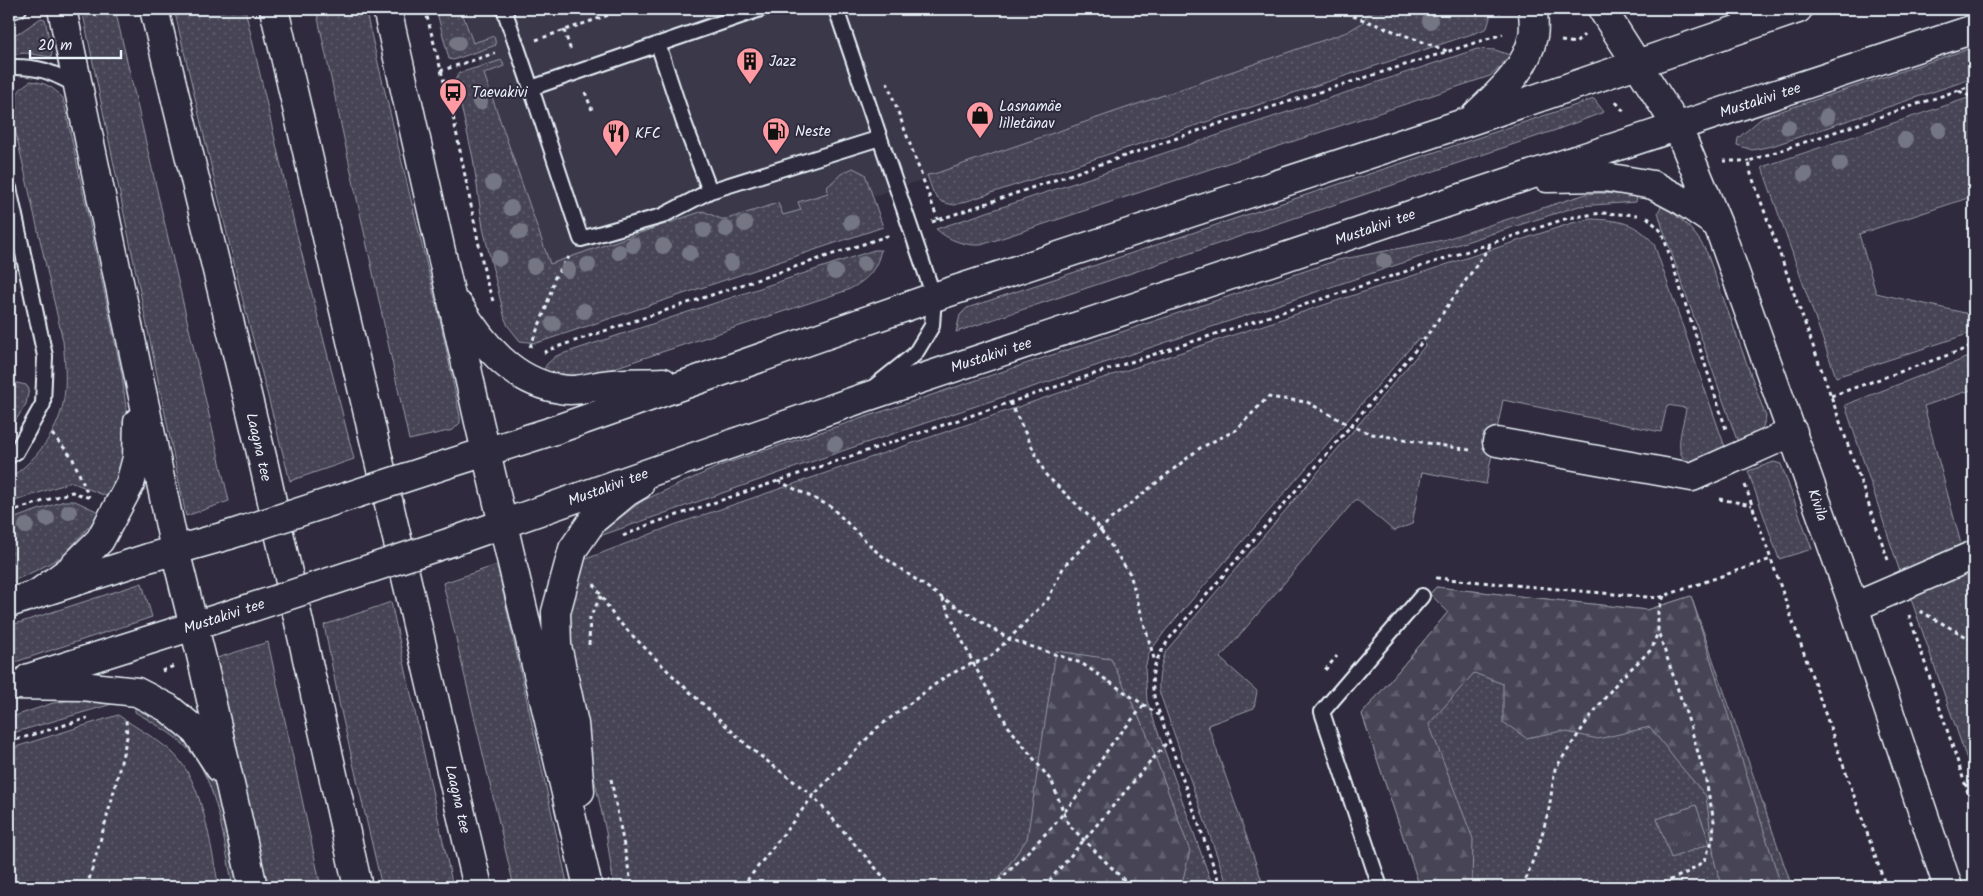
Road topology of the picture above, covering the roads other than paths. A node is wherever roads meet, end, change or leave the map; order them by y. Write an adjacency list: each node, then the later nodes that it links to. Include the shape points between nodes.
1 (19, 9): 12 (lane)
2 (62, 9): 17 (main road)
3 (154, 9): 47 (main road, Laagna tee, via 265,471)
4 (274, 9): 48 (main road, Laagna tee)
5 (387, 9): 26 (main road)
6 (504, 9): 18 (lane)
7 (761, 9): 14 (lane)
8 (836, 9): 21 (lane)
9 (1533, 9): 19 (main road, via 1533,36 1521,67 1499,94)
10 (1798, 9): 15 (main road)
11 (1604, 10): 15 (main road, Kivila)
12 (9, 12)
13 (1974, 30): 20 (main road, Mustakivi tee)
14 (658, 44): 18 (lane); 24 (lane)
15 (1638, 63): 19 (main road); 20 (main road, Kivila)
16 (9, 67): 17 (lane, via 49,71)
17 (78, 86): 28 (main road)
18 (532, 88): 24 (lane, via 581,239 662,216)
19 (1470, 121): 27 (main road)
20 (1678, 128): 22 (main road, Mustakivi tee); 25 (main road, Kivila)
21 (880, 138): 24 (lane); 27 (lane)
22 (1521, 178): 25 (main road, via 1605,177 1653,186 1683,200); 30 (main road, Mustakivi tee)
23 (9, 188): 34 (lane, via 45,356 43,404 16,452)
24 (710, 190)
25 (1718, 225): 31 (main road, Kivila)
26 (449, 289): 29 (main road, via 479,336 503,363 532,370 560,389); 33 (main road)
27 (934, 297): 29 (main road); 30 (lane, via 932,326 915,354)
28 (140, 380): 37 (main road); 39 (main road, via 137,458 130,484 100,540 70,570)
29 (697, 380): 33 (main road)
30 (857, 400): 35 (main road, Mustakivi tee)
31 (1793, 432): 32 (main road, via 1692,477); 42 (main road, Kivila)
32 (1486, 447)
33 (486, 452): 36 (main road); 37 (main road, bridge)
34 (9, 456)
35 (686, 459): 36 (main road, Mustakivi tee); 49 (main road, via 627,492 594,520 573,549 556,612 557,646 574,724)
36 (502, 524): 43 (main road, Mustakivi tee, bridge); 49 (main road)
37 (175, 550): 39 (main road); 43 (main road)
38 (1974, 555): 42 (main road, via 1901,595)
39 (37, 594): 41 (main road)
40 (1422, 596): 50 (lane, via 1322,712)
41 (9, 603)
42 (1854, 607): 51 (main road, Kivila)
43 (194, 626): 44 (main road, Mustakivi tee); 45 (main road)
44 (9, 685): 45 (main road, via 82,686 137,692 168,708 196,731)
45 (230, 782): 46 (main road)
46 (253, 887)
47 (358, 887)
48 (478, 887)
49 (588, 887)
50 (1380, 887)
51 (1948, 887)

